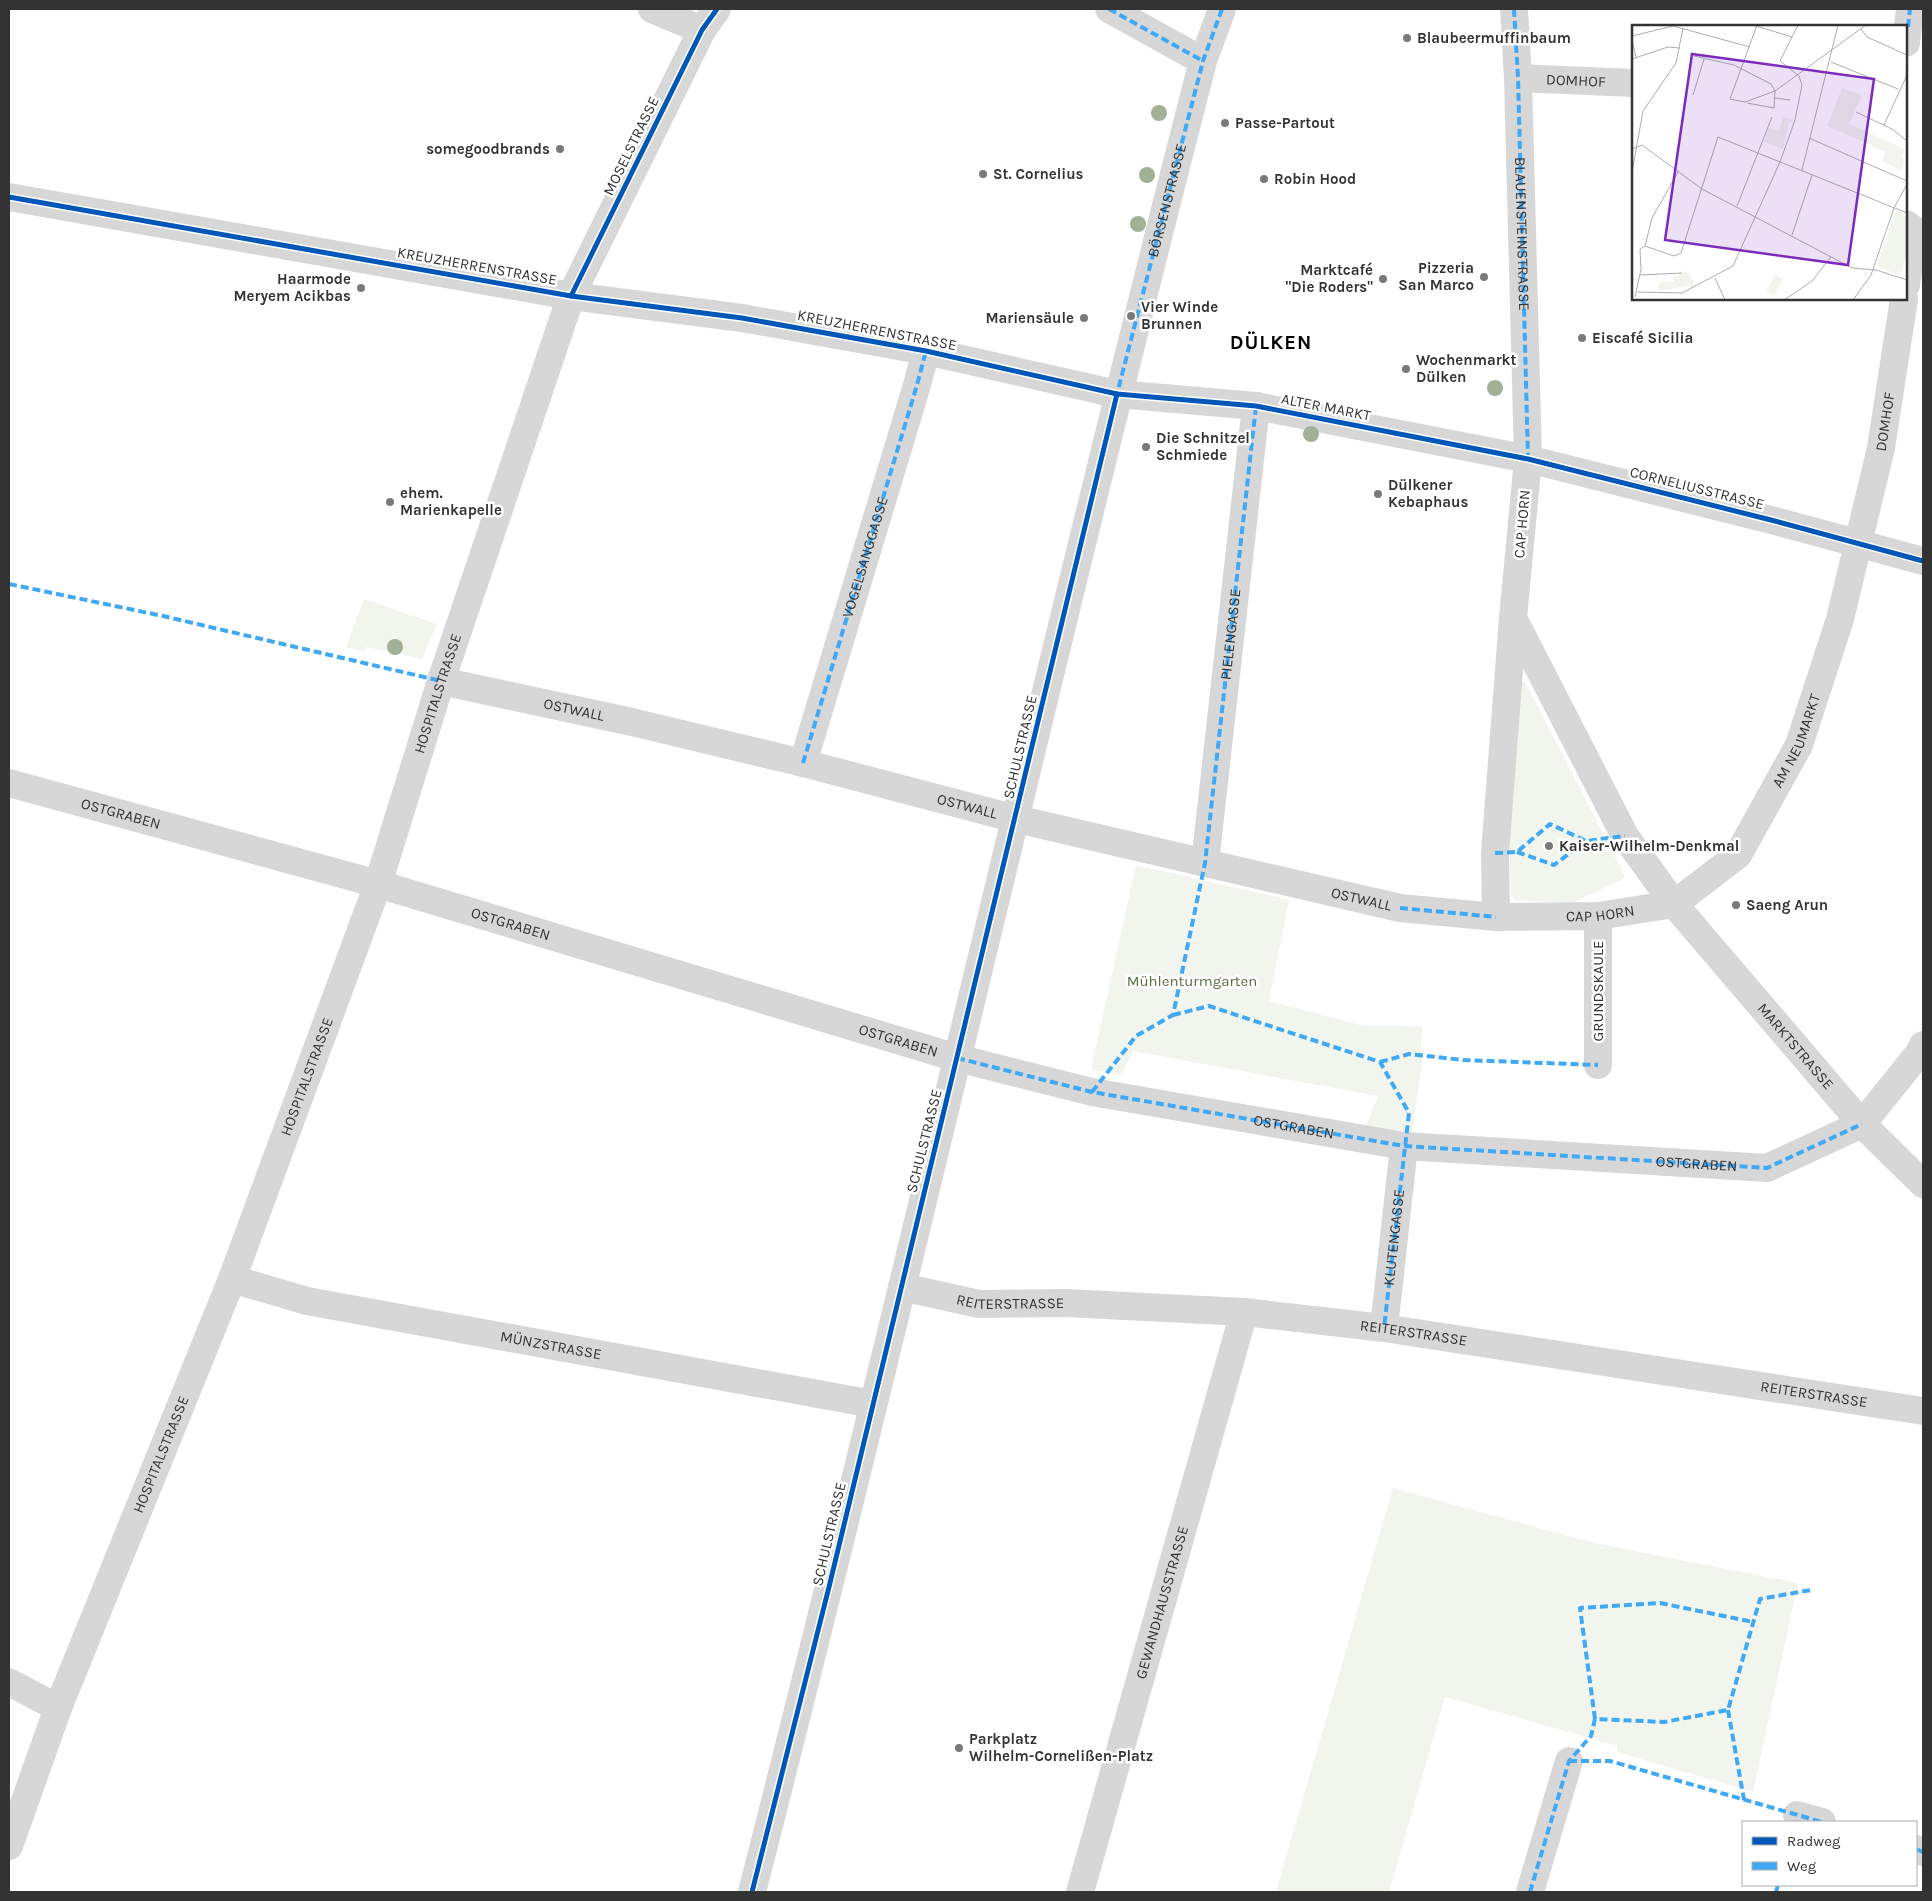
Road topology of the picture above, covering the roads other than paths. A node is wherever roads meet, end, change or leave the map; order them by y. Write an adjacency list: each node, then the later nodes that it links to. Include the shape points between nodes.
1 (652, 9): 5 (street)
2 (1109, 9): 6 (street)
3 (1222, 9): 6 (street, BÖRSENSTRASSE)
4 (1514, 9): 7 (street, BLAUENSTEINSTRASSE)
5 (710, 19): 12 (street, MOSELSTRASSE)
6 (1203, 61): 15 (street, BÖRSENSTRASSE)
7 (1518, 78): 8 (street, DOMHOF); 17 (street, BLAUENSTEINSTRASSE)
8 (1632, 83)
9 (9, 197): 12 (street, KREUZHERRENSTRASSE)
10 (1907, 225): 11 (street, via 1914,230)
11 (1907, 278)
12 (571, 296): 14 (street, KREUZHERRENSTRASSE, via 742,318); 21 (street, HOSPITALSTRASSE)
13 (1904, 300): 18 (street, DOMHOF, via 1881,448)
14 (926, 351): 15 (street, KREUZHERRENSTRASSE); 22 (street, VOGELSANGGASSE)
15 (1117, 394): 16 (street, ALTER MARKT); 24 (street, SCHULSTRASSE)
16 (1256, 406): 17 (street, ALTER MARKT); 25 (street, PIELENGASSE)
17 (1528, 459): 18 (street, CORNELIUSSTRASSE); 20 (street, CAP HORN)
18 (1860, 543): 19 (street, CORNELIUSSTRASSE); 27 (street, AM NEUMARKT, via 1840,619 1799,745 1738,855)
19 (1923, 561)
20 (1513, 618): 27 (street, via 1625,836); 29 (street, CAP HORN, via 1495,853)
21 (442, 681): 22 (street, OSTWALL); 26 (street, HOSPITALSTRASSE)
22 (803, 763): 24 (street, OSTWALL)
23 (9, 783): 26 (street, OSTGRABEN)
24 (1016, 819): 25 (street, OSTWALL); 31 (street, SCHULSTRASSE)
25 (1205, 863): 29 (street, OSTWALL, via 1400,908)
26 (378, 884): 31 (street, OSTGRABEN); 36 (street, HOSPITALSTRASSE)
27 (1674, 904): 28 (street, CAP HORN); 33 (street, MARKTSTRASSE)
28 (1598, 916): 29 (street, CAP HORN); 32 (street, GRUNDSKAULE)
29 (1496, 917)
30 (1923, 1045): 33 (street)
31 (957, 1058): 34 (street, OSTGRABEN, via 1092,1092); 37 (street, SCHULSTRASSE)
32 (1598, 1065)
33 (1862, 1124): 34 (street, OSTGRABEN, via 1767,1168); 35 (street, MARKTSTRASSE)
34 (1404, 1146): 39 (street, KLUTENGASSE)
35 (1923, 1184)
36 (232, 1279): 40 (street, MÜNZSTRASSE, via 307,1302); 43 (street, HOSPITALSTRASSE)
37 (902, 1287): 38 (street, REITERSTRASSE, via 979,1304 1066,1303); 40 (street, SCHULSTRASSE)
38 (1244, 1312): 39 (street, REITERSTRASSE); 47 (street, GEWANDHAUSSTRASSE)
39 (1384, 1328): 41 (street, REITERSTRASSE)
40 (873, 1404): 46 (street, SCHULSTRASSE)
41 (1923, 1411)
42 (9, 1682): 43 (street)
43 (58, 1708): 45 (street, HOSPITALSTRASSE)
44 (1569, 1761): 48 (street)
45 (9, 1846)
46 (752, 1892)
47 (1080, 1892)
48 (1530, 1892)

